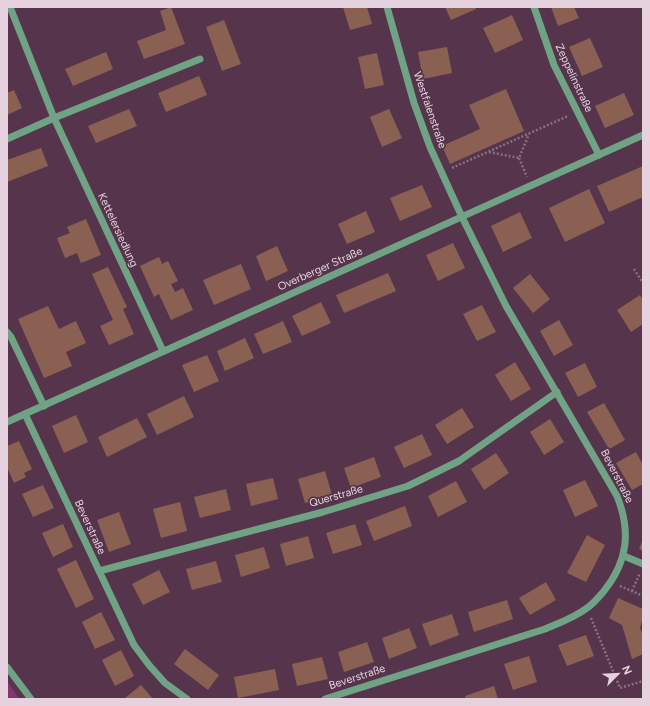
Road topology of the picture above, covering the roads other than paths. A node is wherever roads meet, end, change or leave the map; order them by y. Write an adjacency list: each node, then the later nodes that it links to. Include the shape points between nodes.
1 (10, 7): 5 (street, Kettelersiedlung)
2 (387, 7): 9 (street, Westfalenstraße, via 414,103 430,148)
3 (534, 7): 8 (street, Zeppelinstraße, via 554,65)
4 (200, 59): 5 (street)
5 (54, 118): 7 (street); 11 (street, Kettelersiedlung)
6 (643, 135): 8 (street, Overberger Straße)
7 (7, 139)
8 (599, 155): 9 (street, Overberger Straße)
9 (462, 217): 11 (street, Overberger Straße); 12 (street, Beverstraße, via 506,306)
10 (7, 332): 13 (street)
11 (162, 352): 13 (street, Overberger Straße)
12 (557, 392): 16 (street, Beverstraße, via 617,496 626,525); 18 (street, Querstraße, via 459,461 408,486 323,512)
13 (44, 406): 14 (street, Overberger Straße)
14 (25, 414): 15 (street, Overberger Straße); 18 (street, Beverstraße)
15 (7, 422)
16 (624, 556): 17 (street); 22 (street, Beverstraße, via 611,582 587,608 569,619 545,629)
17 (643, 564)
18 (99, 571): 21 (street, Beverstraße, via 134,645 165,683)
19 (7, 667): 20 (street)
20 (31, 699)
21 (188, 699)
22 (324, 699)

